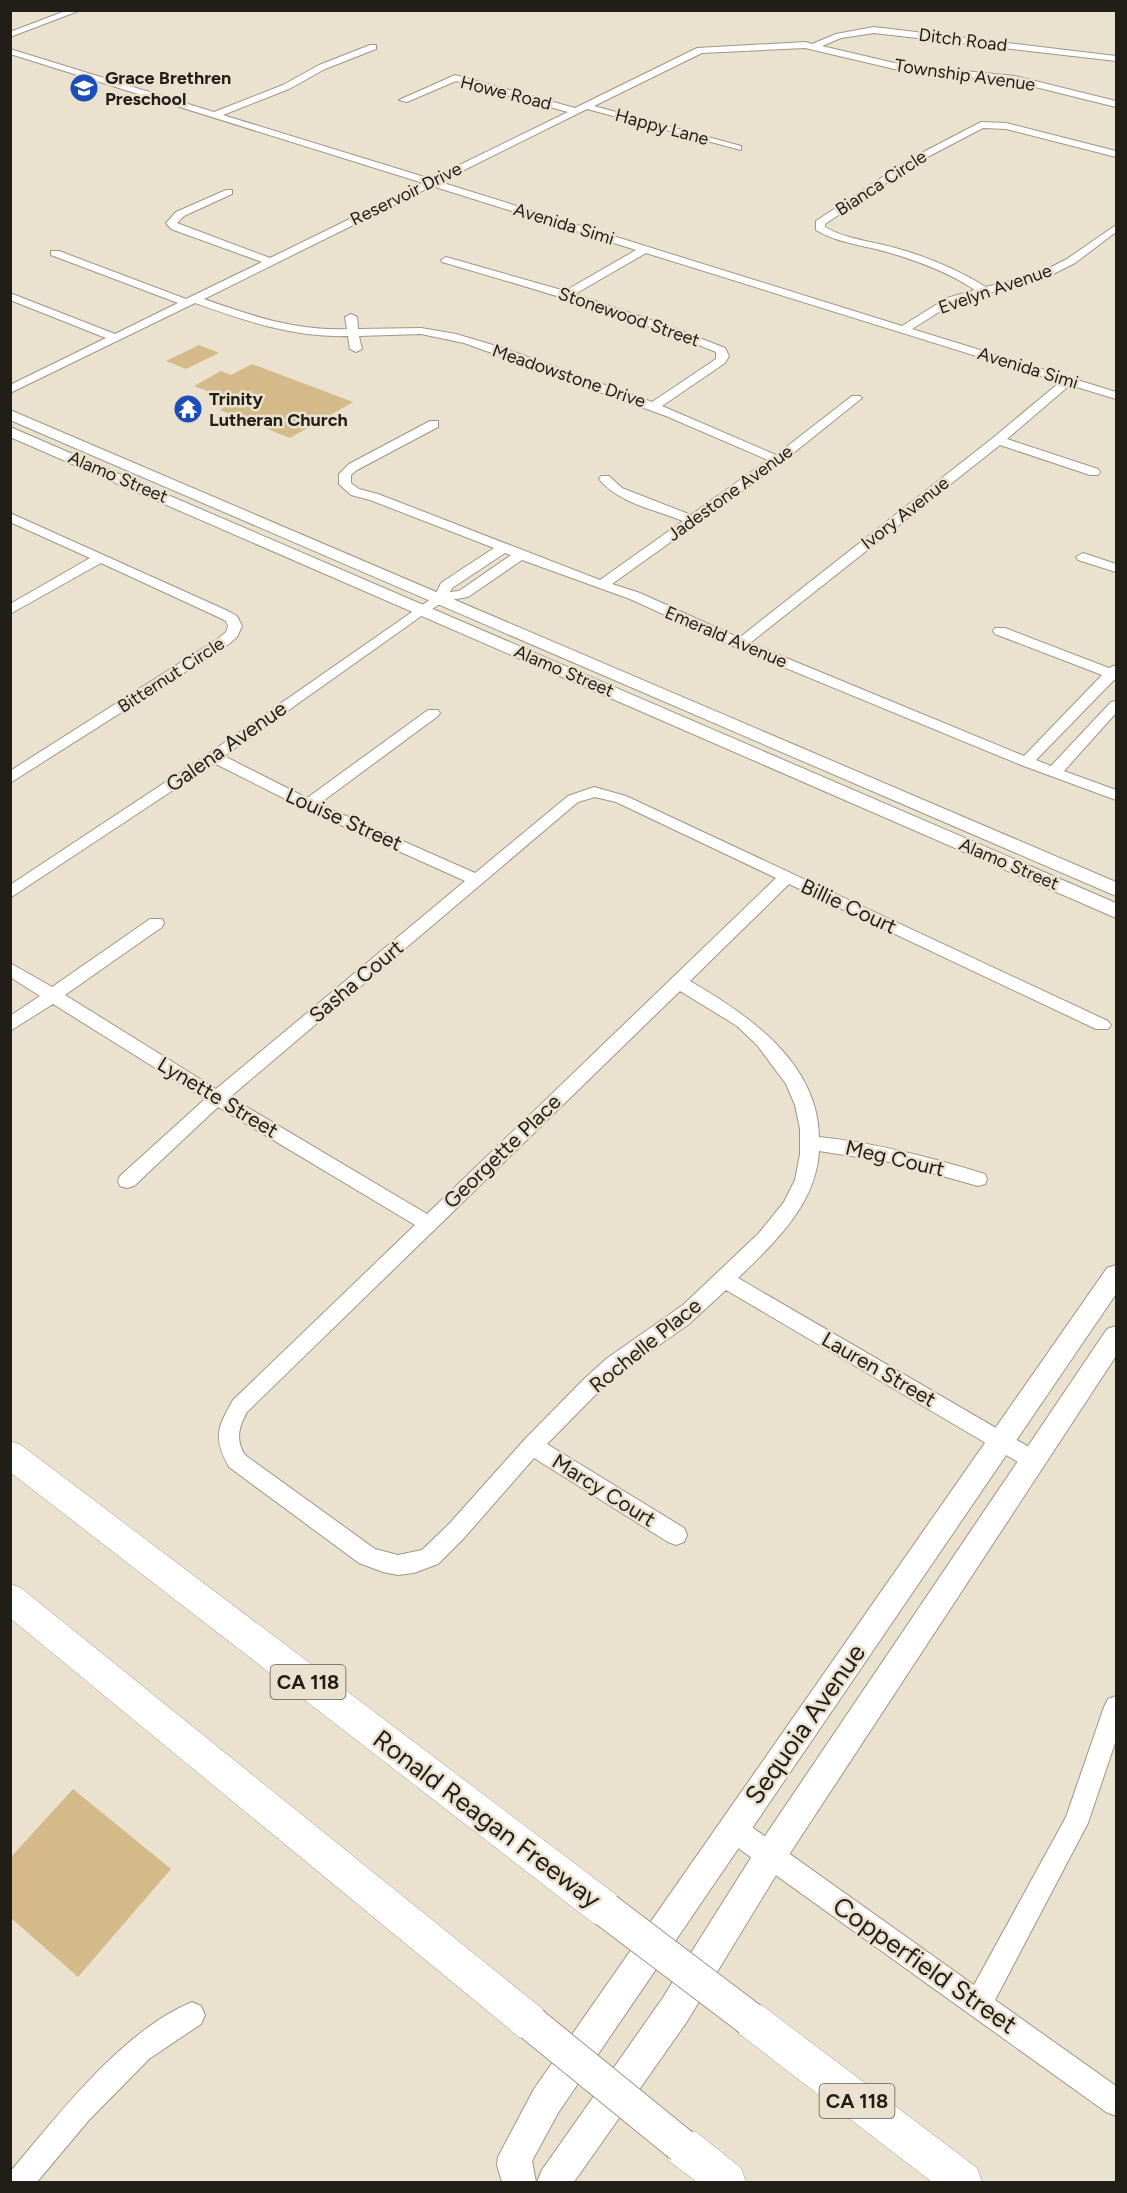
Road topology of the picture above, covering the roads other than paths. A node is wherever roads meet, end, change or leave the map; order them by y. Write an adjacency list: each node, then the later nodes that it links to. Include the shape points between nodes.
1 (77, 10): 2 (street)
2 (10, 35)
3 (373, 47): 11 (street)
4 (813, 47): 6 (street, Ditch Road, via 852,32 880,30); 8 (street, Township Avenue, via 903,68 1015,79); 9 (street, Reservoir Drive, via 793,44 700,50)
5 (10, 51): 11 (street, Avenida Simi)
6 (1116, 59)
7 (404, 100): 10 (street, Howe Road, via 455,78)
8 (1116, 104)
9 (586, 106): 10 (street, Reservoir Drive); 12 (street, Happy Lane)
10 (576, 111): 14 (street, Reservoir Drive)
11 (214, 115): 14 (street, Avenida Simi)
12 (738, 147)
13 (1116, 153): 21 (street, Bianca Circle, via 1006,126 981,125 913,161 820,223 824,232 833,236 945,268)
14 (430, 182): 17 (street, Avenida Simi); 20 (street, Reservoir Drive)
15 (229, 192): 20 (street, via 180,214 171,223)
16 (1116, 228): 21 (street, Evelyn Avenue, via 1071,261 1041,276)
17 (645, 249): 22 (street); 26 (street, Avenida Simi)
18 (55, 253): 24 (street, Meadowstone Drive)
19 (446, 260): 22 (street, Stonewood Street)
20 (270, 261): 24 (street, Reservoir Drive)
21 (984, 291): 26 (street, Evelyn Avenue, via 941,305)
22 (566, 295): 34 (street, Stonewood Street, via 721,350 720,361)
23 (10, 296): 28 (street)
24 (191, 301): 27 (street, Meadowstone Drive, via 279,328); 28 (street, Reservoir Drive)
25 (351, 317): 27 (street)
26 (904, 329): 30 (street, Avenida Simi)
27 (353, 333): 29 (street); 34 (street, Meadowstone Drive, via 406,330 454,337)
28 (116, 338): 31 (street, Reservoir Drive)
29 (356, 349)
30 (1068, 381): 32 (street, Avenida Simi); 38 (street, Ivory Avenue)
31 (10, 390)
32 (1116, 396)
33 (856, 398): 39 (street, Jadestone Avenue)
34 (654, 406): 39 (street, Meadowstone Drive)
35 (10, 414): 50 (main road, Alamo Street)
36 (434, 424): 44 (street, Emerald Avenue, via 353,467 345,474 345,484 355,492)
37 (10, 431): 51 (main road, Alamo Street)
38 (998, 440): 40 (street); 54 (street, Ivory Avenue)
39 (777, 460): 43 (street, Jadestone Avenue)
40 (1094, 472)
41 (605, 479): 43 (street, via 618,491)
42 (10, 517): 47 (street, Bitternut Circle)
43 (692, 520): 49 (street, Jadestone Avenue)
44 (503, 548): 45 (street, Emerald Avenue); 50 (street, Galena Avenue, via 446,586)
45 (520, 555): 49 (street, Emerald Avenue); 50 (street, Galena Avenue, via 463,594)
46 (1083, 557): 48 (street)
47 (100, 558): 52 (street); 61 (street, Bitternut Circle, via 223,614 232,619 235,627 232,634)
48 (1116, 568)
49 (602, 585): 54 (street, Emerald Avenue)
50 (441, 598): 51 (street, Galena Avenue); 67 (main road, Alamo Street)
51 (422, 609): 58 (street, Galena Avenue); 69 (main road, Alamo Street)
52 (10, 610)
53 (1000, 631): 55 (street)
54 (740, 644): 59 (street, Emerald Avenue)
55 (1115, 673): 59 (street)
56 (1116, 705): 60 (street)
57 (433, 712): 64 (street)
58 (213, 757): 64 (street, Louise Street); 68 (street, Galena Avenue)
59 (1026, 762): 60 (street, Emerald Avenue)
60 (1054, 772): 63 (street, Emerald Avenue)
61 (10, 778)
62 (594, 792): 65 (street, Billie Court, via 621,799); 66 (street, Sasha Court, via 573,799)
63 (1116, 795)
64 (308, 805): 66 (street, Louise Street)
65 (787, 877): 72 (street, Georgette Place); 75 (street, Billie Court)
66 (475, 879): 76 (street, Sasha Court)
67 (1116, 890)
68 (10, 893)
69 (1116, 911)
70 (156, 923): 73 (street)
71 (10, 969): 73 (street, Lynette Street)
72 (678, 982): 77 (street, Rochelle Place, via 743,1022 788,1069 802,1095); 80 (street, Georgette Place)
73 (51, 994): 74 (street); 76 (street, Lynette Street)
74 (10, 1024)
75 (1102, 1025)
76 (217, 1098): 79 (street, Sasha Court); 80 (street, Lynette Street)
77 (810, 1143): 78 (street, Meg Court, via 887,1153); 82 (street, Rochelle Place, via 806,1176 793,1204 779,1224)
78 (978, 1179)
79 (127, 1181)
80 (427, 1223): 84 (street, Georgette Place, via 240,1406)
81 (1116, 1275): 85 (main road, Sequoia Avenue)
82 (724, 1279): 85 (street, Lauren Street); 86 (street, Rochelle Place, via 682,1318 606,1372)
83 (1116, 1336): 88 (main road, Sequoia Avenue)
84 (227, 1434): 86 (street, Rochelle Place, via 228,1446 237,1461 367,1556 401,1567 415,1565 438,1550)
85 (1002, 1441): 88 (street, Lauren Street); 92 (main road, Sequoia Avenue)
86 (532, 1445): 89 (street, Marcy Court)
87 (10, 1454): 101 (highway, Ronald Reagan Freeway / CA 118, bridge)
88 (1033, 1460): 93 (main road, Sequoia Avenue)
89 (676, 1535)
90 (10, 1598): 100 (highway, bridge)
91 (1116, 1707): 94 (street, via 1076,1823)
92 (733, 1829): 93 (street, Copperfield Street); 98 (main road, Sequoia Avenue, via 546,2101 515,2157)
93 (770, 1856): 94 (street, Copperfield Street); 99 (main road, Sequoia Avenue, via 674,2011)
94 (979, 2003): 96 (street, Copperfield Street)
95 (192, 2015): 97 (street, via 140,2050 79,2110)
96 (1116, 2102)
97 (20, 2182)
98 (519, 2182)
99 (554, 2182)
100 (727, 2182)
101 (963, 2182)

